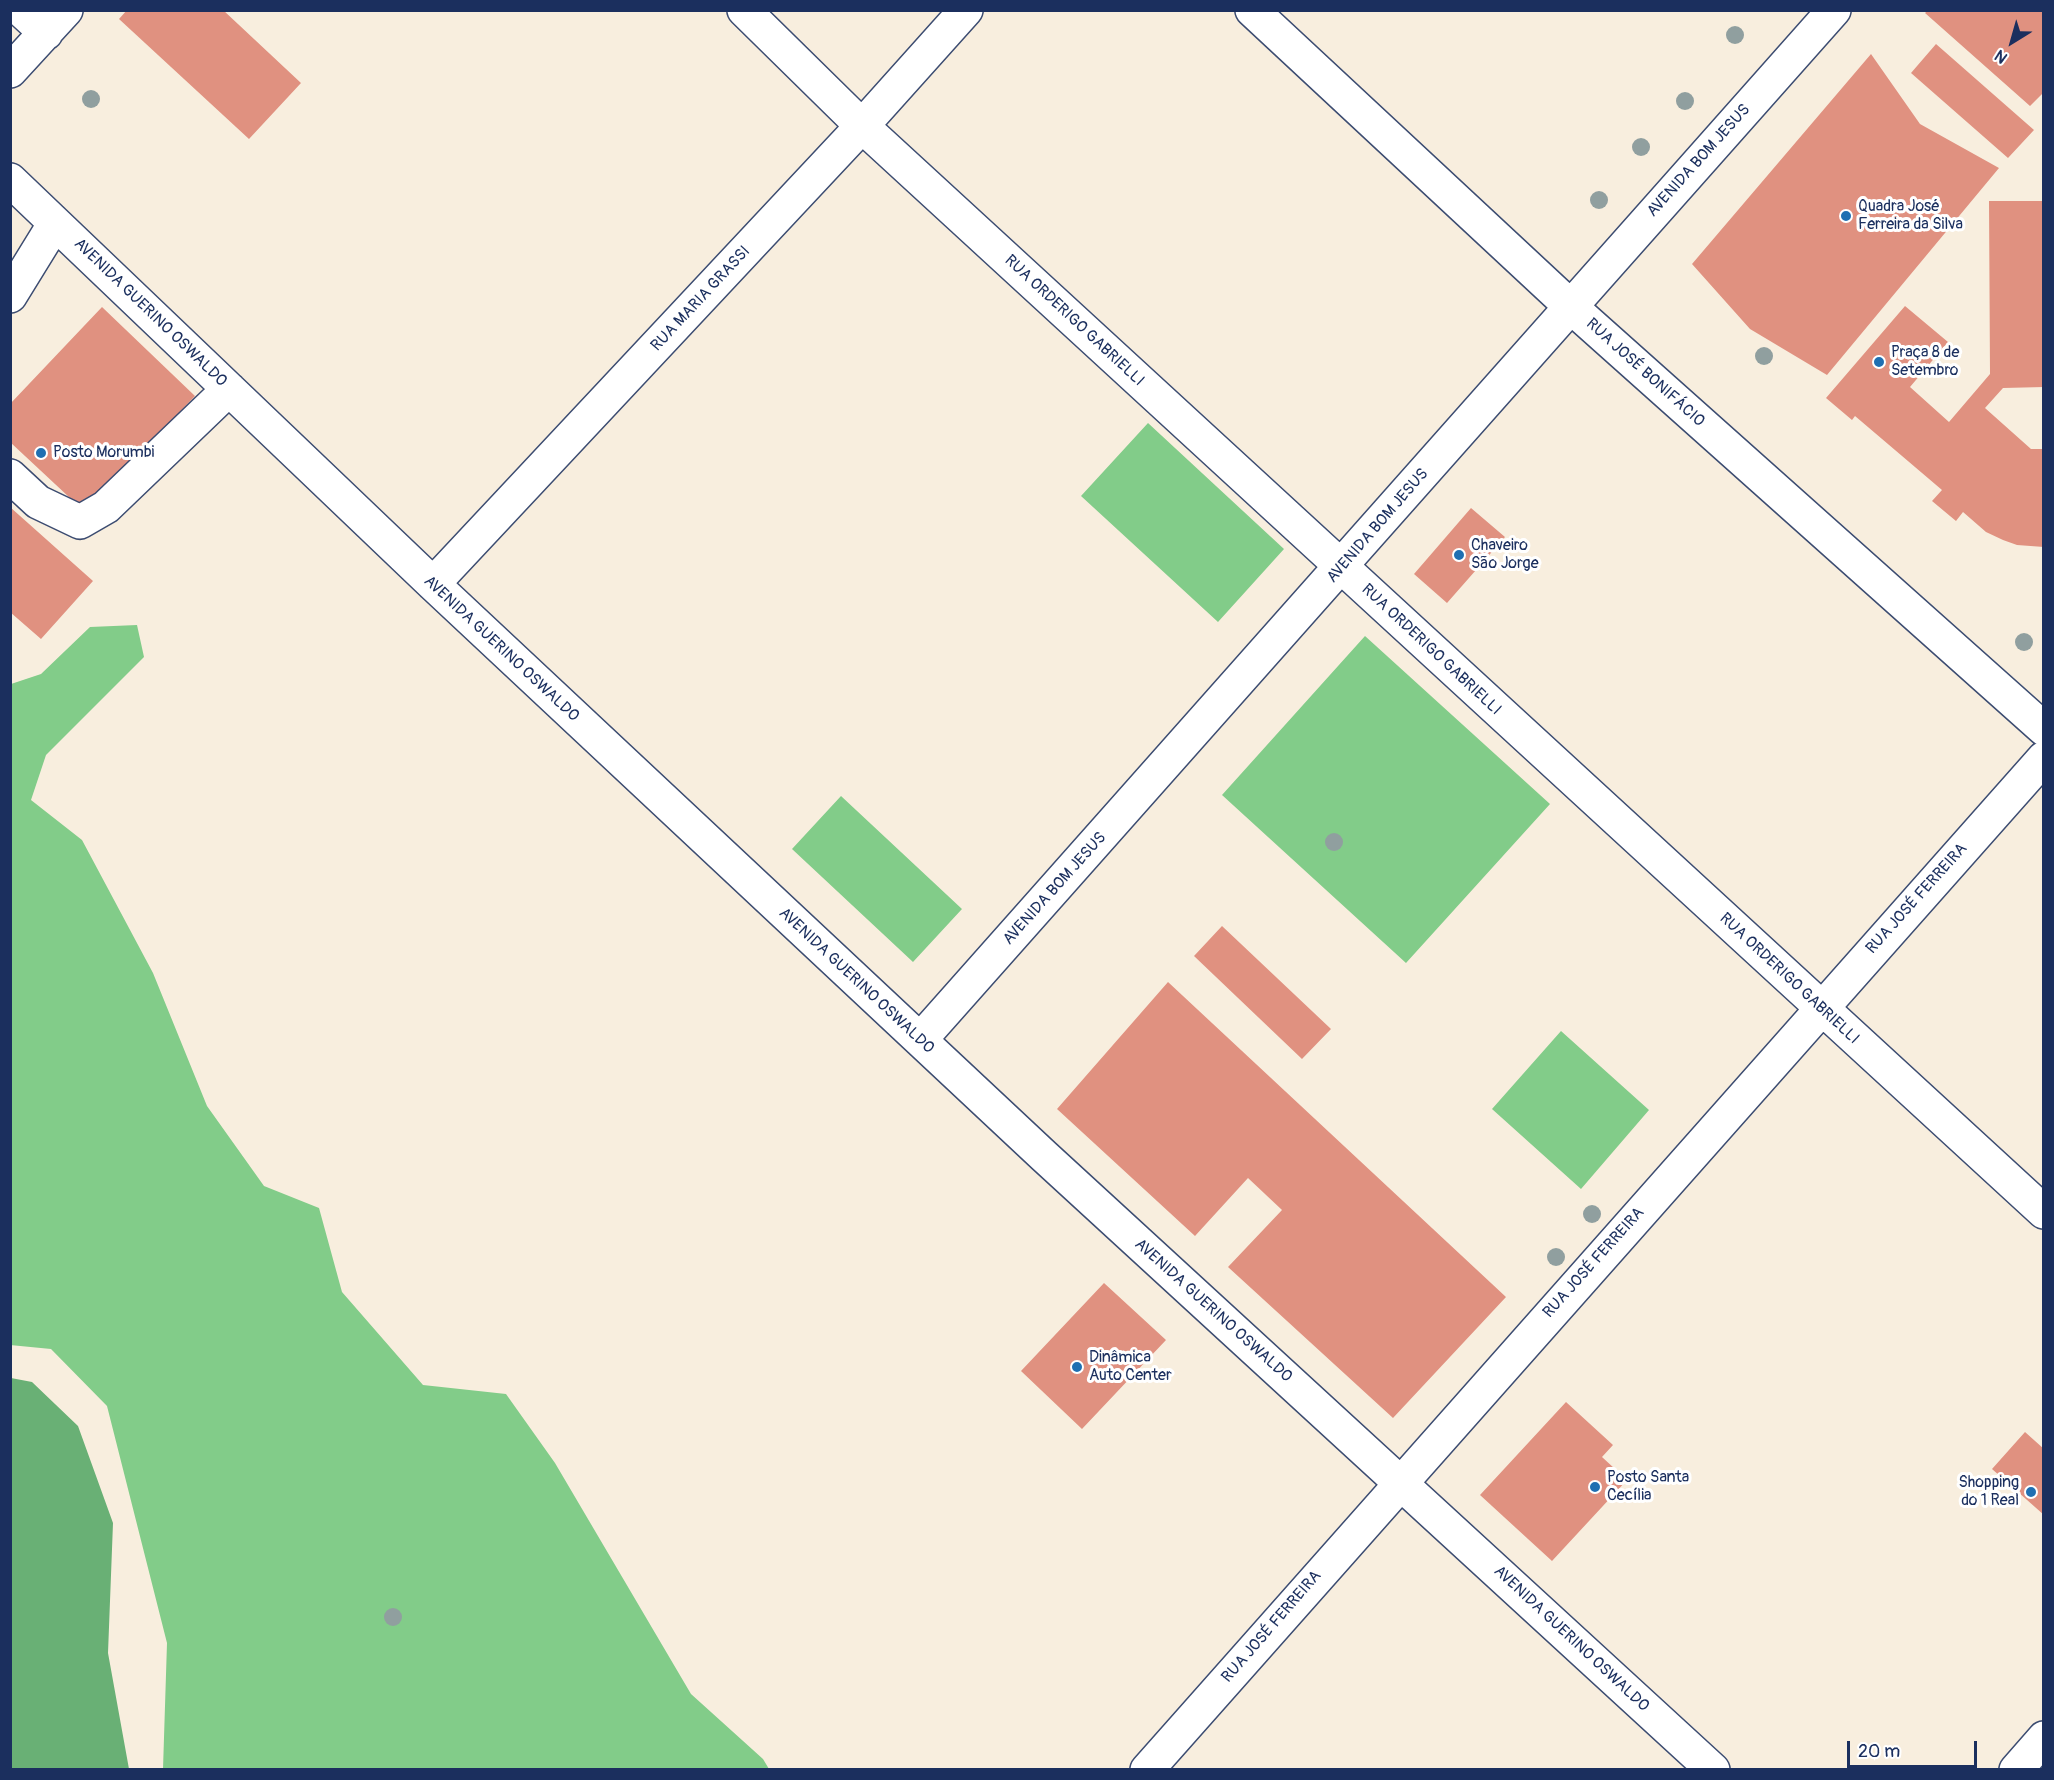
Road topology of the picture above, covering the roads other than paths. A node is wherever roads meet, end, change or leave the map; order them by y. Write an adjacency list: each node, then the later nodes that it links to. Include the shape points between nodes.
1 (21, 10): 6 (street)
2 (744, 10): 8 (street, RUA ORDERIGO GABRIELLI)
3 (966, 10): 8 (street, RUA MARIA GRASSI)
4 (1252, 10): 12 (street, RUA JOSÉ BONIFÁCIO)
5 (1834, 10): 12 (street, AVENIDA BOM JESUS)
6 (56, 22): 7 (street)
7 (10, 71)
8 (862, 126): 15 (street, RUA ORDERIGO GABRIELLI); 16 (street, RUA MARIA GRASSI)
9 (10, 180): 10 (street, AVENIDA GUERINO OSWALDO)
10 (55, 222): 11 (street); 13 (street, AVENIDA GUERINO OSWALDO)
11 (10, 296)
12 (1570, 306): 15 (street, AVENIDA BOM JESUS); 17 (street, RUA JOSÉ BONIFÁCIO)
13 (229, 389): 14 (street, via 106,507 80,522 38,502); 16 (street, AVENIDA GUERINO OSWALDO)
14 (10, 476)
15 (1341, 568): 19 (street, RUA ORDERIGO GABRIELLI); 20 (street, AVENIDA BOM JESUS)
16 (433, 584): 20 (street, AVENIDA GUERINO OSWALDO)
17 (2043, 729)
18 (2043, 758): 19 (street, RUA JOSÉ FERREIRA)
19 (1821, 1007): 21 (street, RUA ORDERIGO GABRIELLI); 22 (street, RUA JOSÉ FERREIRA)
20 (920, 1040): 22 (street, AVENIDA GUERINO OSWALDO)
21 (2043, 1212)
22 (1400, 1482): 24 (street, RUA JOSÉ FERREIRA); 25 (street, AVENIDA GUERINO OSWALDO)
23 (2043, 1738): 26 (street)
24 (1146, 1770)
25 (1713, 1770)
26 (2016, 1770)

